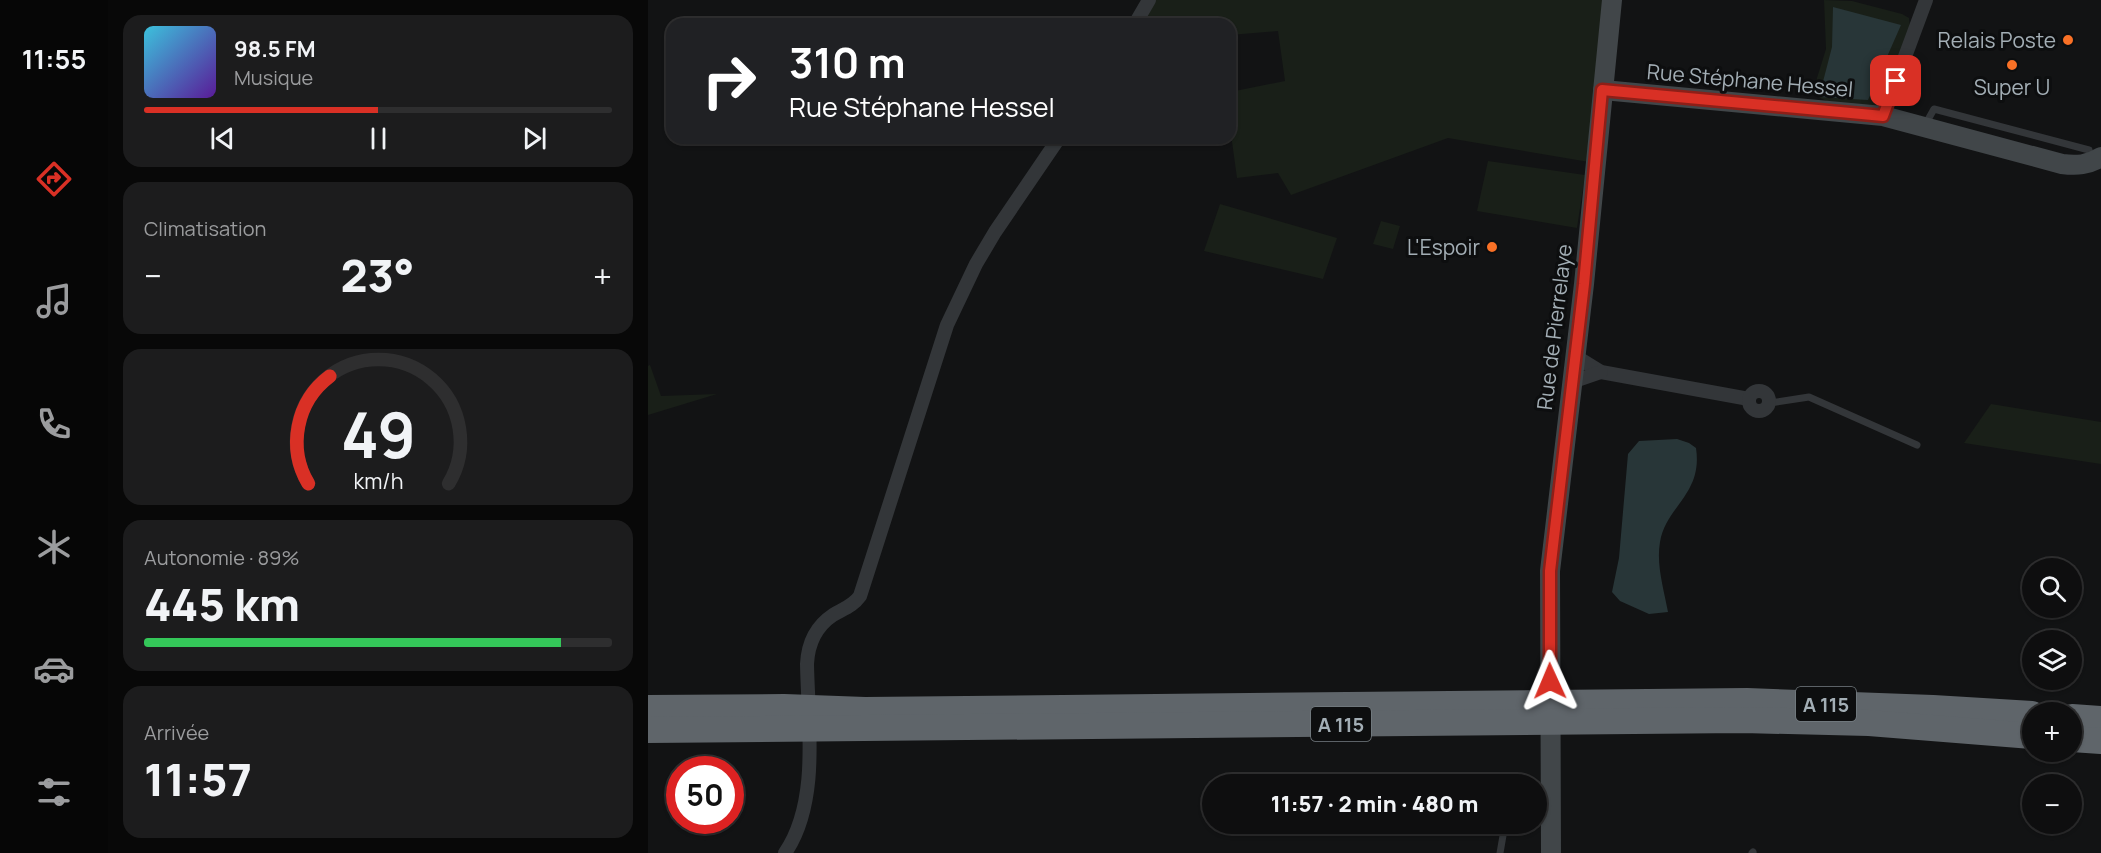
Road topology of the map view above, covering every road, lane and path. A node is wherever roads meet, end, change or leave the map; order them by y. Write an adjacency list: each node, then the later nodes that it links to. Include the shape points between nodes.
1 (1149, 0): 4 (street)
2 (1612, 0): 5 (main road, Rue de Pierrelaye)
3 (1926, 0): 6 (street)
4 (1138, 18)
5 (1602, 90): 6 (main road, Rue Stéphane Hessel); 9 (main road, Rue de Pierrelaye)
6 (1883, 116): 8 (main road, Rue Stéphane Hessel, via 2062,164 2089,163)
7 (1055, 144): 23 (street, via 995,232 960,295 860,596 817,630 808,651 809,775 802,818)
8 (2095, 154)
9 (1575, 356): 10 (street); 11 (main road, Rue de Pierrelaye)
10 (1601, 372): 11 (street); 12 (street, via 1749,399 1754,410 1766,409)
11 (1572, 382): 25 (main road, Rue de Pierrelaye, via 1550,571)
12 (1770, 403): 13 (lane, via 1809,397)
13 (1917, 445)
14 (648, 708): 15 (highway, A 115, via 865,710 1747,701)
15 (2022, 713)
16 (2082, 718): 17 (highway)
17 (2101, 719)
18 (648, 730): 19 (highway, A 115, via 1743,720 1869,723)
19 (2022, 735)
20 (2082, 740): 21 (highway)
21 (2101, 741)
22 (1503, 834): 24 (lane)
23 (785, 853)
24 (1500, 853)
25 (1551, 853)

